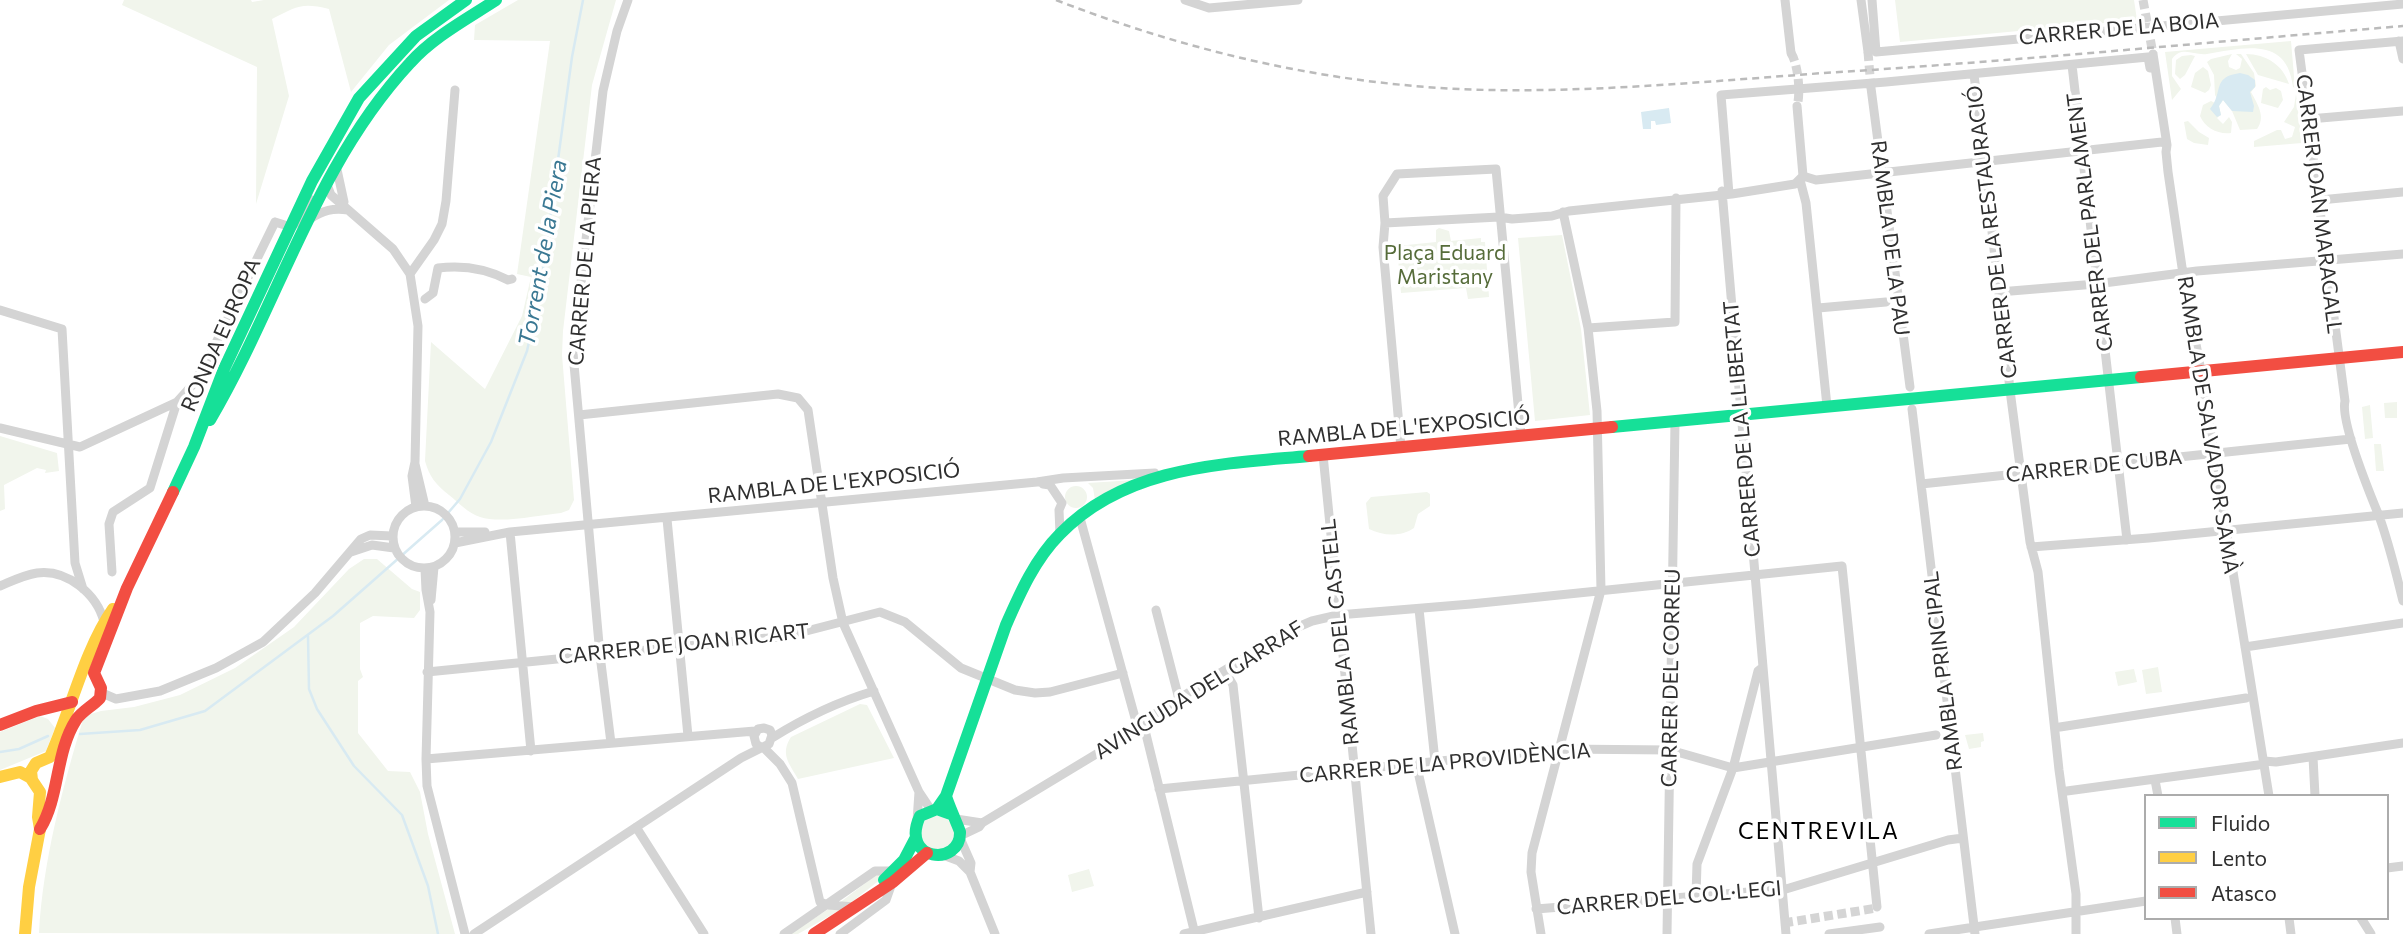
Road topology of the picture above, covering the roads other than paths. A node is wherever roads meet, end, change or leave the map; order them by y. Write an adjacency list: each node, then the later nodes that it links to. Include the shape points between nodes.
1 (496, 0): 25 (street, RONDA EUROPA, via 411,61 380,96)
2 (628, 0): 61 (street, CARRER DE LA PIERA, via 603,91 584,238 573,353)
3 (1185, 0): 9 (street, via 1209,8)
4 (1298, 0): 9 (street)
5 (1785, 0): 13 (street)
6 (1861, 0): 12 (street)
7 (1872, 0): 12 (street)
8 (464, 1): 26 (street, RONDA EUROPA, via 416,36 376,78 359,98)
9 (1244, 2)
10 (2403, 4): 12 (street, CARRER DE LA BOIA)
11 (2401, 41): 14 (street); 21 (street, CARRER JOAN MARAGALL, via 2299,50)
12 (1872, 52)
13 (1791, 53)
14 (2403, 59)
15 (2072, 65): 16 (street); 22 (street, RAMBLA DE SALVADOR SAMÀ, via 2150,55); 23 (street, CARRER DEL PARLAMENT)
16 (1974, 74): 24 (street, CARRER DE LA RESTAURACIÓ); 31 (street, CARRER DE LA LLIBERTAT, via 1721,95)
17 (1871, 88): 27 (street, RAMBLA DE LA PAU)
18 (455, 90): 43 (street, via 442,225)
19 (1797, 106): 28 (street)
20 (2403, 111): 21 (street)
21 (2309, 119): 33 (street, CARRER JOAN MARAGALL)
22 (2165, 143): 23 (street); 44 (street, RAMBLA DE SALVADOR SAMÀ)
23 (2081, 151): 24 (street); 46 (street, CARRER DEL PARLAMENT)
24 (1985, 161): 27 (street); 47 (street, CARRER DE LA RESTAURACIÓ)
25 (337, 165): 29 (street, RONDA EUROPA); 34 (street)
26 (319, 168): 29 (street); 39 (street, RONDA EUROPA)
27 (1882, 172): 28 (street); 58 (street, RAMBLA DE LA PAU)
28 (1799, 180): 31 (street); 50 (street, via 1805,196)
29 (329, 192): 34 (street); 37 (street, RONDA EUROPA); 39 (street, RONDA EUROPA, via 316,192)
30 (2403, 192): 33 (street)
31 (1725, 193): 32 (street); 62 (street, CARRER DE LA LLIBERTAT)
32 (1676, 198): 35 (street); 52 (street, via 1675,322)
33 (2320, 200): 42 (street, CARRER JOAN MARAGALL)
34 (349, 208): 37 (street, via 334,208); 43 (street, via 393,249)
35 (1563, 212): 36 (street); 52 (street)
36 (1499, 217): 38 (street); 38 (street, via 1496,169 1397,174 1383,196); 66 (street)
37 (310, 219): 40 (street, RONDA EUROPA)
38 (1385, 223): 70 (street, via 1383,247)
39 (288, 232): 40 (street, RONDA EUROPA); 59 (street, via 275,222 210,355); 69 (street, RONDA EUROPA, via 224,369)
40 (293, 252): 69 (street, RONDA EUROPA, via 236,376)
41 (2403, 254): 42 (street)
42 (2329, 261): 44 (street); 54 (street, CARRER JOAN MARAGALL)
43 (410, 274): 79 (street, via 418,326 415,462)
44 (2183, 274): 46 (street); 55 (street, RAMBLA DE SALVADOR SAMÀ)
45 (512, 279): 48 (street, via 465,268 438,268 433,293)
46 (2096, 284): 47 (street); 56 (street, CARRER DEL PARLAMENT)
47 (1999, 292): 57 (street, CARRER DE LA RESTAURACIÓ)
48 (425, 299)
49 (1886, 302): 50 (street)
50 (1818, 308): 60 (street)
51 (0, 310): 68 (street, via 62,329)
52 (1588, 328): 65 (street)
53 (2403, 352): 54 (street, RAMBLA DE L'EXPOSICIÓ)
54 (2339, 358): 55 (street, RAMBLA DE L'EXPOSICIÓ); 67 (street, CARRER JOAN MARAGALL)
55 (2201, 371): 56 (street, RAMBLA DE L'EXPOSICIÓ); 71 (street, RAMBLA DE SALVADOR SAMÀ)
56 (2109, 380): 57 (street, RAMBLA DE L'EXPOSICIÓ); 73 (street, CARRER DEL PARLAMENT)
57 (2010, 389): 58 (street, RAMBLA DE L'EXPOSICIÓ); 75 (street, CARRER DE LA RESTAURACIÓ)
58 (1911, 398): 60 (street, RAMBLA DE L'EXPOSICIÓ); 77 (street, RAMBLA PRINCIPAL)
59 (177, 402): 68 (street, via 80,447); 96 (street, via 150,488 113,512 109,524)
60 (1827, 406): 62 (street, RAMBLA DE L'EXPOSICIÓ)
61 (579, 415): 78 (street, via 778,394 798,398 808,410); 84 (street, CARRER DE LA PIERA)
62 (1742, 415): 63 (street, RAMBLA DE L'EXPOSICIÓ); 97 (street, CARRER DE LA LLIBERTAT)
63 (1675, 422): 65 (street, RAMBLA DE L'EXPOSICIÓ); 98 (street, CARRER DEL CORREU)
64 (0, 428): 68 (street)
65 (1598, 429): 66 (street, RAMBLA DE L'EXPOSICIÓ); 102 (street)
66 (1521, 436): 70 (street, RAMBLA DE L'EXPOSICIÓ)
67 (2351, 439): 71 (street, CARRER DE CUBA); 81 (street, CARRER JOAN MARAGALL)
68 (68, 444): 101 (street, via 75,563)
69 (194, 447): 100 (street, RONDA EUROPA)
70 (1401, 448): 72 (street, RAMBLA DE L'EXPOSICIÓ)
71 (2214, 453): 73 (street, CARRER DE CUBA); 86 (street, RAMBLA DE SALVADOR SAMÀ)
72 (1323, 455): 74 (street, RAMBLA DE L'EXPOSICIÓ); 106 (street, RAMBLA DEL CASTELL)
73 (2119, 464): 75 (street, CARRER DE CUBA); 90 (street, CARRER DEL PARLAMENT)
74 (1171, 472): 76 (street, RAMBLA DE L'EXPOSICIÓ); 82 (street, RAMBLA DE L'EXPOSICIÓ, via 1116,494)
75 (2022, 473): 77 (street, CARRER DE CUBA); 92 (street, CARRER DE LA RESTAURACIÓ)
76 (1037, 482): 78 (street, RAMBLA DE L'EXPOSICIÓ); 88 (street, via 1050,485 1062,503)
77 (1921, 484): 170 (street, RAMBLA PRINCIPAL)
78 (823, 502): 83 (street, RAMBLA DE L'EXPOSICIÓ); 108 (street)
79 (424, 506): 85 (street, via 443,512); 89 (street, via 408,510 397,521)
80 (2403, 513): 81 (street)
81 (2378, 515): 86 (street); 103 (street, CARRER JOAN MARAGALL)
82 (1080, 518): 88 (street, RAMBLA DE L'EXPOSICIÓ); 117 (street)
83 (667, 519): 84 (street, RAMBLA DE L'EXPOSICIÓ); 110 (street)
84 (588, 524): 87 (street, RAMBLA DE L'EXPOSICIÓ); 112 (street, CARRER DE LA PIERA)
85 (454, 528): 87 (street, RAMBLA DE L'EXPOSICIÓ); 91 (street)
86 (2226, 530): 90 (street); 111 (street, RAMBLA DE SALVADOR SAMÀ)
87 (505, 532): 91 (street, RAMBLA DE L'EXPOSICIÓ); 113 (street)
88 (1060, 534): 118 (street, RAMBLA DE L'EXPOSICIÓ, via 1024,584)
89 (392, 536): 93 (street); 94 (street, via 366,536)
90 (2127, 540): 92 (street)
91 (455, 543): 95 (street, via 448,558)
92 (2031, 547): 186 (street, CARRER DE LA RESTAURACIÓ, via 2038,572)
93 (395, 549): 94 (street, via 372,545); 95 (street, via 406,564)
94 (350, 553): 121 (street, via 263,642 160,691 117,703)
95 (425, 568): 116 (street, via 430,606)
96 (112, 572)
97 (1753, 575): 98 (street, AVINGUDA DEL GARRAF); 114 (street, CARRER DE LA LLIBERTAT); 136 (street, AVINGUDA DEL GARRAF, via 1842,566)
98 (1672, 583): 102 (street, AVINGUDA DEL GARRAF); 138 (street, CARRER DEL CORREU)
99 (0, 586): 101 (street, via 39,573 62,576)
100 (127, 588): 107 (street, RONDA EUROPA); 121 (street, RONDA EUROPA, via 94,673)
101 (83, 589): 107 (street, via 100,607)
102 (1601, 590): 104 (street, AVINGUDA DEL GARRAF); 137 (street)
103 (2403, 601)
104 (1419, 609): 106 (street, AVINGUDA DEL GARRAF); 144 (street)
105 (1156, 610): 123 (street)
106 (1339, 615): 115 (street, AVINGUDA DEL GARRAF, via 1291,630); 150 (street, RAMBLA DEL CASTELL)
107 (104, 622): 120 (street, RONDA EUROPA)
108 (843, 623): 110 (street, CARRER DE JOAN RICART, via 787,636); 118 (street, CARRER DE JOAN RICART, via 880,612 893,616 961,668); 119 (street)
109 (2403, 623): 111 (street)
110 (679, 646): 112 (street, CARRER DE JOAN RICART); 131 (street)
111 (2245, 647): 146 (street, RAMBLA DE SALVADOR SAMÀ)
112 (600, 655): 113 (street, CARRER DE JOAN RICART); 133 (street, CARRER DE LA PIERA)
113 (523, 662): 116 (street, CARRER DE JOAN RICART); 139 (street)
114 (1763, 667): 145 (street, CARRER DE LA LLIBERTAT); 149 (street, via 1758,671)
115 (1224, 671): 123 (street, AVINGUDA DEL GARRAF); 155 (street, via 1233,685)
116 (428, 672): 141 (street)
117 (1124, 673): 118 (street, CARRER DE JOAN RICART, via 1035,693); 124 (street)
118 (988, 678): 162 (street, RAMBLA DE L'EXPOSICIÓ)
119 (874, 691): 126 (street); 158 (street)
120 (77, 693): 121 (street, via 81,702); 121 (street, via 89,680); 125 (street); 143 (street, RONDA EUROPA, via 50,757)
121 (96, 696): 152 (street, RONDA EUROPA, via 74,722)
122 (2246, 698): 127 (street)
123 (1179, 699): 124 (street, AVINGUDA DEL GARRAF)
124 (1140, 723): 156 (street); 166 (street, AVINGUDA DEL GARRAF)
125 (0, 725)
126 (790, 726): 128 (street); 132 (street)
127 (2060, 727)
128 (767, 729): 129 (street); 132 (street)
129 (755, 734): 131 (street); 135 (street, via 756,744); 142 (street)
130 (1936, 735): 136 (street)
131 (688, 736): 133 (street)
132 (772, 739): 135 (street); 147 (street)
133 (611, 743): 139 (street)
134 (2403, 744): 140 (street)
135 (762, 747): 142 (street); 147 (street)
136 (1861, 747): 145 (street); 174 (street)
137 (1561, 749): 138 (street, CARRER DE LA PROVIDÈNCIA); 144 (street, CARRER DE LA PROVIDÈNCIA); 185 (street, via 1532,853)
138 (1670, 750): 149 (street, CARRER DE LA PROVIDÈNCIA); 180 (street, CARRER DEL CORREU)
139 (531, 751): 141 (street)
140 (2313, 757): 146 (street); 161 (street)
141 (426, 758): 192 (street, via 428,786)
142 (741, 758): 167 (street)
143 (43, 761): 152 (street, via 53,764); 154 (street, RONDA EUROPA, via 33,767)
144 (1435, 761): 148 (street, CARRER DE LA PROVIDÈNCIA)
145 (1771, 763): 149 (street); 177 (street, CARRER DE LA LLIBERTAT)
146 (2261, 763): 153 (street); 160 (street, RAMBLA DE SALVADOR SAMÀ)
147 (780, 764): 182 (street, via 797,800 820,902)
148 (1416, 764): 150 (street, CARRER DE LA PROVIDÈNCIA); 201 (street)
149 (1732, 767): 179 (street, via 1697,864)
150 (1354, 769): 155 (street, CARRER DE LA PROVIDÈNCIA); 178 (street, RAMBLA DEL CASTELL)
151 (0, 777): 154 (street, via 20,772)
152 (56, 778): 154 (street, via 44,788); 168 (street, RONDA EUROPA, via 47,820)
153 (2155, 780): 157 (street); 159 (street)
154 (34, 781): 168 (street, RONDA EUROPA, via 41,799)
155 (1243, 781): 156 (street, CARRER DE LA PROVIDÈNCIA); 187 (street)
156 (1159, 789): 191 (street)
157 (2067, 791)
158 (919, 792): 163 (street); 165 (street)
159 (2158, 794)
160 (2269, 794)
161 (2315, 794)
162 (946, 796): 163 (street, RAMBLA DE L'EXPOSICIÓ); 164 (street)
163 (934, 810): 164 (street); 165 (street)
164 (954, 816): 166 (street); 169 (street)
165 (916, 821): 171 (street)
166 (982, 823): 169 (street, AVINGUDA DEL GARRAF)
167 (636, 827): 193 (street); 194 (street)
168 (40, 829): 190 (street, RONDA EUROPA)
169 (960, 837): 173 (street, via 954,849); 175 (street)
170 (1963, 838): 174 (street, CARRER DEL COL·LEGI); 189 (street, RAMBLA PRINCIPAL)
171 (915, 839): 172 (street); 176 (street)
172 (927, 853): 173 (street); 176 (street)
173 (943, 855): 175 (street)
174 (1873, 863): 177 (street, CARRER DEL COL·LEGI); 184 (street)
175 (970, 872): 198 (street)
176 (893, 876): 182 (street, via 875,872); 183 (street); 197 (street, via 886,900)
177 (1782, 890): 179 (street, CARRER DEL COL·LEGI); 204 (street, CARRER DE LA LLIBERTAT)
178 (1367, 892): 187 (street); 200 (street, RAMBLA DEL CASTELL)
179 (1696, 896): 180 (street, CARRER DEL COL·LEGI)
180 (1667, 897): 185 (street, CARRER DEL COL·LEGI); 203 (street, CARRER DEL CORREU)
181 (2144, 901): 186 (street)
182 (828, 905): 183 (street); 195 (street)
183 (855, 907): 196 (street)
184 (1877, 907)
185 (1536, 909): 202 (street)
186 (2077, 911): 189 (street); 207 (street, CARRER DE LA RESTAURACIÓ)
187 (1259, 918): 191 (street)
188 (1880, 927): 205 (street)
189 (1974, 930): 206 (street)
190 (26, 932)
191 (1195, 933): 199 (street)
192 (465, 934)
193 (474, 934)
194 (704, 934)
195 (783, 934)
196 (814, 934)
197 (840, 934)
198 (995, 934)
199 (1184, 934)
200 (1371, 934)
201 (1455, 934)
202 (1541, 934)
203 (1667, 934)
204 (1786, 934)
205 (1829, 934)
206 (1929, 934)
207 (2077, 934)

